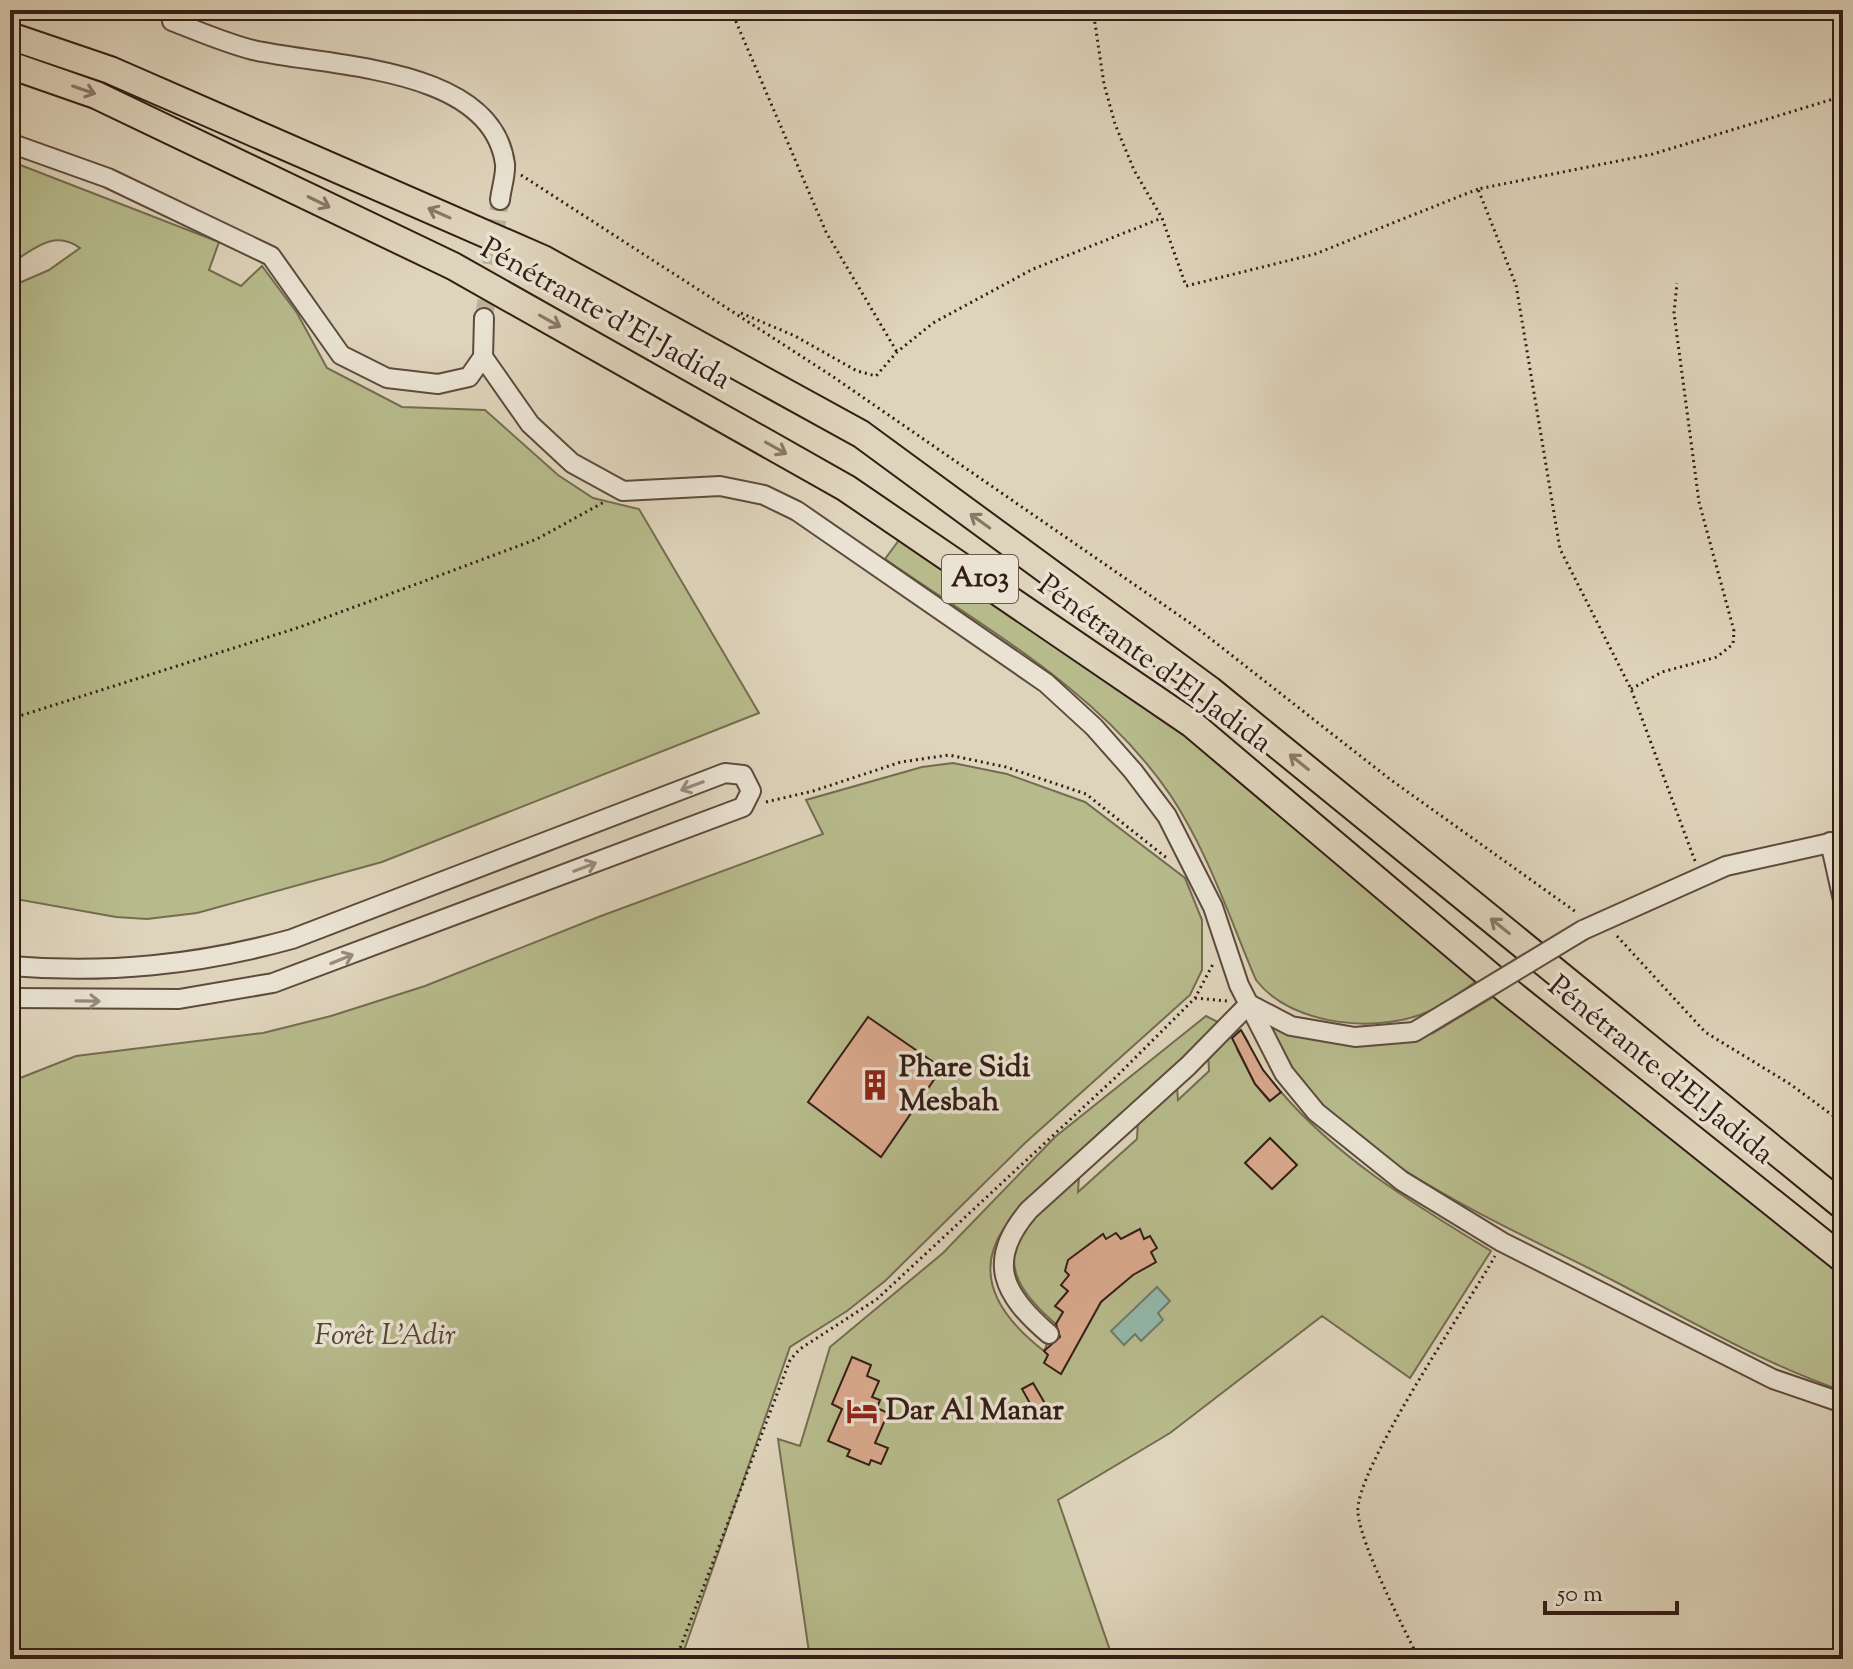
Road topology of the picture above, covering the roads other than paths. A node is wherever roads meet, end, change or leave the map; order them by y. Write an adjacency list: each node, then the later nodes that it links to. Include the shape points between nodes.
1 (174, 10): 5 (street, via 172,21 251,49 402,75 471,106 499,144 505,165)
2 (10, 36): 13 (highway, Pénétrante d'El Jadida / A103, one-way to 2, via 1210,690 861,434 543,259 110,70)
3 (10, 65): 14 (highway, Pénétrante d'El Jadida / A103, one-way to 14, via 96,95 453,266 846,488 1192,724 1508,991)
4 (10, 143): 7 (street, via 108,178 271,256 341,355 387,378 438,384 469,377)
5 (500, 200)
6 (484, 318): 7 (street)
7 (483, 357): 12 (street, via 530,424 572,463 623,491 720,486 764,495 797,511 1046,683 1094,727 1167,816 1213,907)
8 (1837, 841): 9 (street); 12 (street, bridge, via 1751,858 1590,925 1414,1032 1355,1037 1291,1026)
9 (1843, 900)
10 (10, 966): 11 (street, one-way to 10, via 179,999 273,983 743,807 751,791 749,782 734,772 725,773 305,934 241,953 135,969)
11 (10, 998)
12 (1249, 1004): 15 (street, via 1012,1230 1003,1258 1004,1277 1021,1311); 16 (street, via 1284,1073 1316,1112 1402,1181 1502,1242 1763,1374)
13 (1843, 1206)
14 (1843, 1259)
15 (1049, 1334)
16 (1843, 1403)

